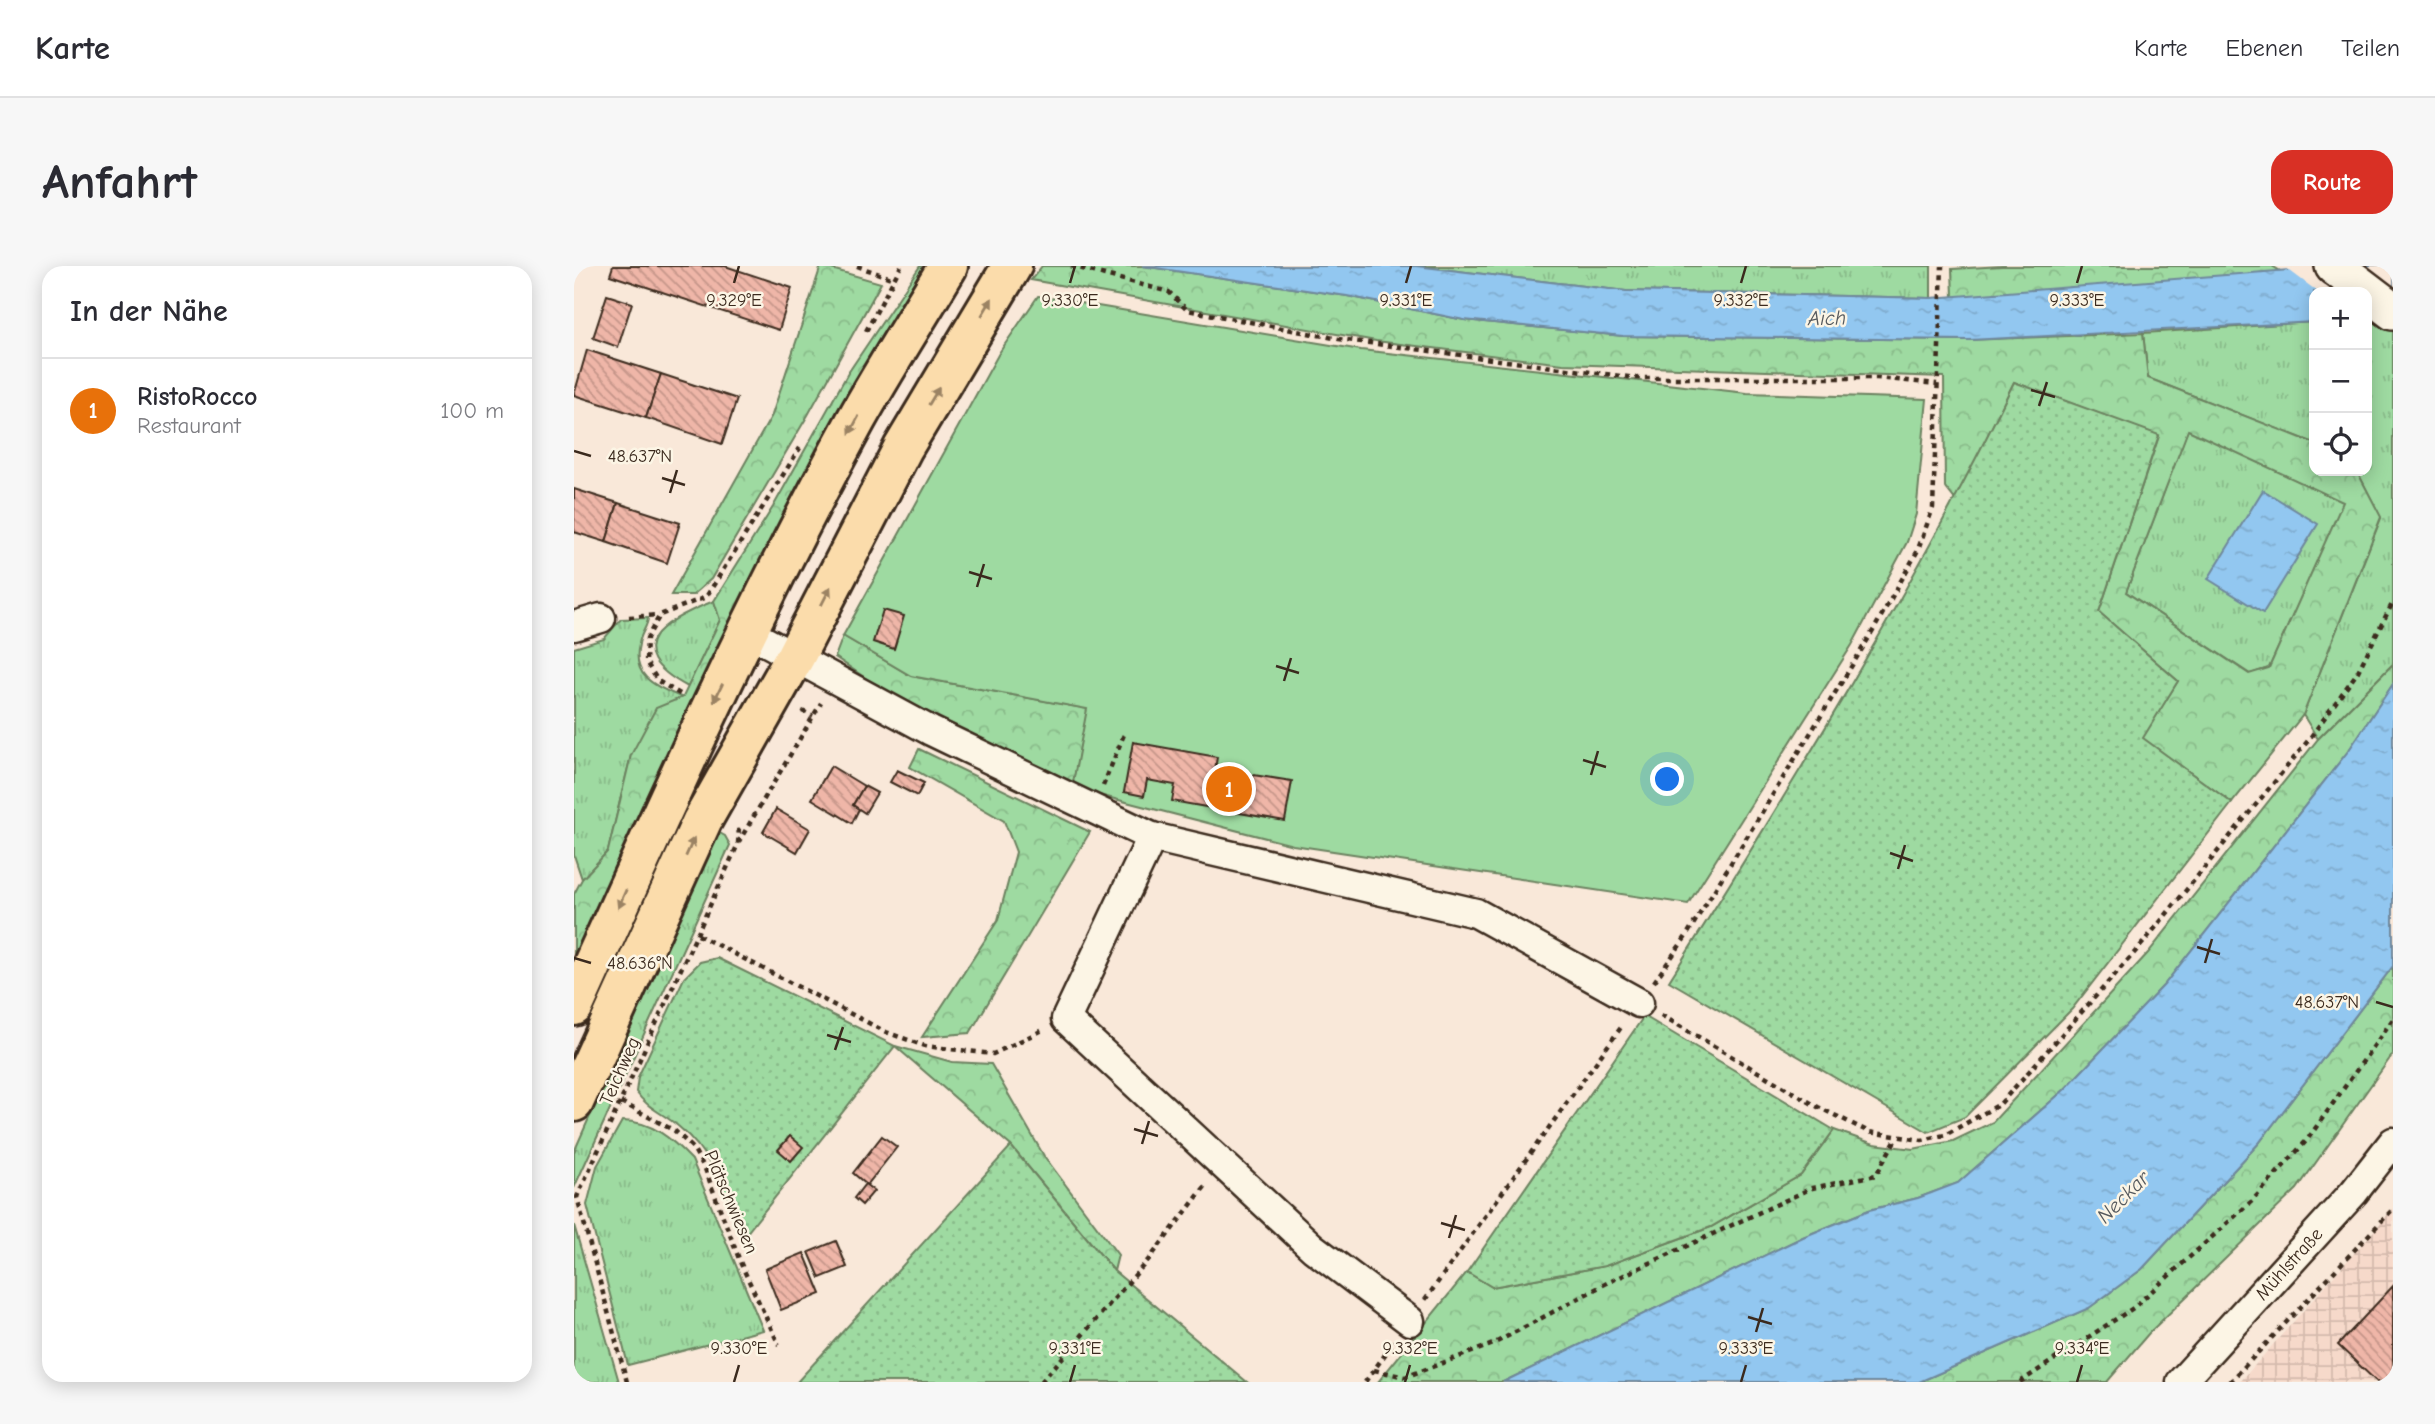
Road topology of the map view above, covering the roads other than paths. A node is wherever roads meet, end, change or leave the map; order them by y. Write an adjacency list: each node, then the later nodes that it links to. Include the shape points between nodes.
1 (948, 266): 7 (main road, one-way to 7, via 857,419)
2 (1012, 266): 8 (main road, one-way to 2, via 903,448)
3 (2334, 266): 4 (street)
4 (2393, 311)
5 (601, 618): 6 (street)
6 (574, 626)
7 (748, 632): 8 (street); 11 (main road, one-way to 11)
8 (794, 657): 9 (street, via 931,732); 12 (main road, one-way to 8, via 702,821)
9 (1152, 837): 10 (street, via 1476,913); 14 (street, via 1066,1019 1313,1248)
10 (1639, 1003)
11 (574, 1006)
12 (574, 1102)
13 (2393, 1142): 15 (street, Mühlstraße, via 2354,1192)
14 (1410, 1321)
15 (2180, 1382)

